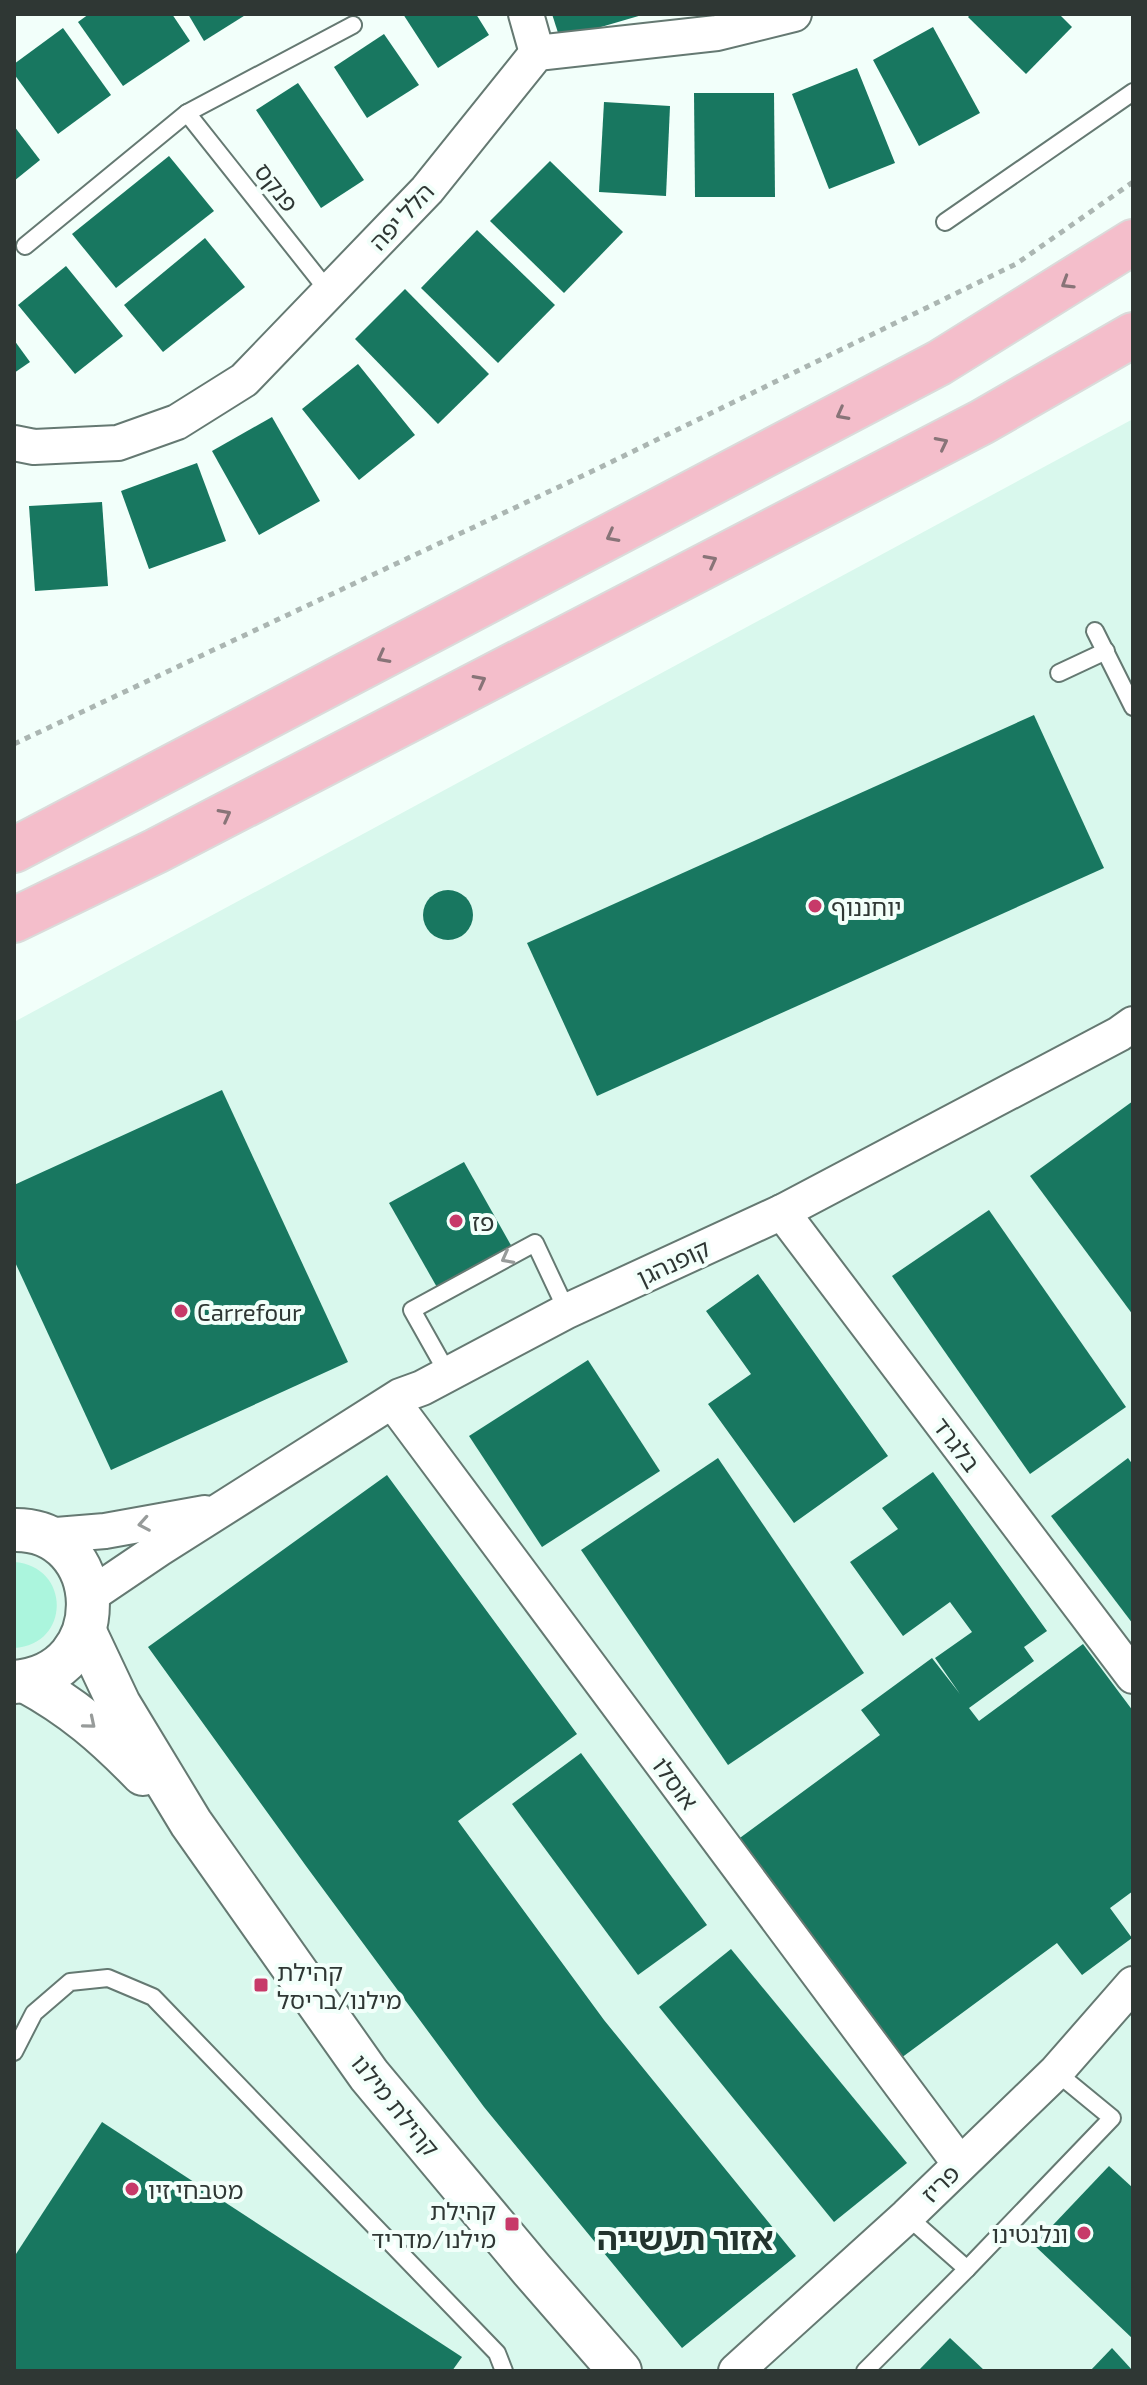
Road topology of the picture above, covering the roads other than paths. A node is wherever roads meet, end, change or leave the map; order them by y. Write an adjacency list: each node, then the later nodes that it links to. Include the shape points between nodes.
1 (526, 14): 4 (street)
2 (794, 14): 4 (street, via 717,33)
3 (353, 25): 6 (lane)
4 (537, 53): 10 (street, הלל יפה, via 427,190)
5 (1133, 92): 7 (lane)
6 (187, 113): 9 (lane); 10 (lane, פנקס)
7 (945, 222)
8 (1133, 242): 17 (main road, one-way to 17, via 939,363)
9 (25, 246)
10 (329, 292): 12 (street, הלל יפה, via 244,380 177,422 118,443)
11 (1133, 335): 18 (main road, one-way to 11, via 982,422)
12 (14, 443)
13 (1095, 631): 14 (lane)
14 (1106, 651): 15 (lane); 16 (lane)
15 (1059, 673)
16 (1133, 707)
17 (14, 850)
18 (156, 851): 19 (main road); 20 (main road)
19 (14, 920)
20 (14, 944)
21 (1128, 1037): 22 (street, קופנהגן)
22 (782, 1212): 23 (street, קופנהגן); 29 (street, בלגרד)
23 (567, 1311): 24 (street, קופנהגן); 24 (lane, one-way to 24, via 535,1243 412,1310)
24 (448, 1374): 25 (street, קופנהגן)
25 (393, 1402): 26 (street, קופנהגן); 35 (street, אוסלו)
26 (221, 1511): 27 (street, קופנהגן, one-way to 27, via 105,1531); 28 (street, קופנהגן)
27 (23, 1529): 28 (street, קהילת מילנו, via 63,1548 78,1565 87,1586)
28 (87, 1615): 30 (street, via 74,1652 59,1667); 31 (street, קהילת מילנו, via 119,1704)
29 (1133, 1676)
30 (19, 1682): 31 (street, קהילת מילנו, one-way to 31, via 83,1716)
31 (191, 1823): 39 (street, קהילת מילנו, via 369,2075)
32 (1133, 1984): 34 (street, פריז)
33 (14, 2052): 38 (lane, via 34,2013 70,1982 108,1978 153,1997 497,2353)
34 (1056, 2072): 35 (street, פריז); 37 (lane, via 1112,2118)
35 (960, 2164): 36 (street, פריז)
36 (907, 2216): 37 (lane); 40 (street, פריז)
37 (967, 2269): 41 (lane)
38 (504, 2371)
39 (620, 2371)
40 (736, 2371)
41 (865, 2371)

